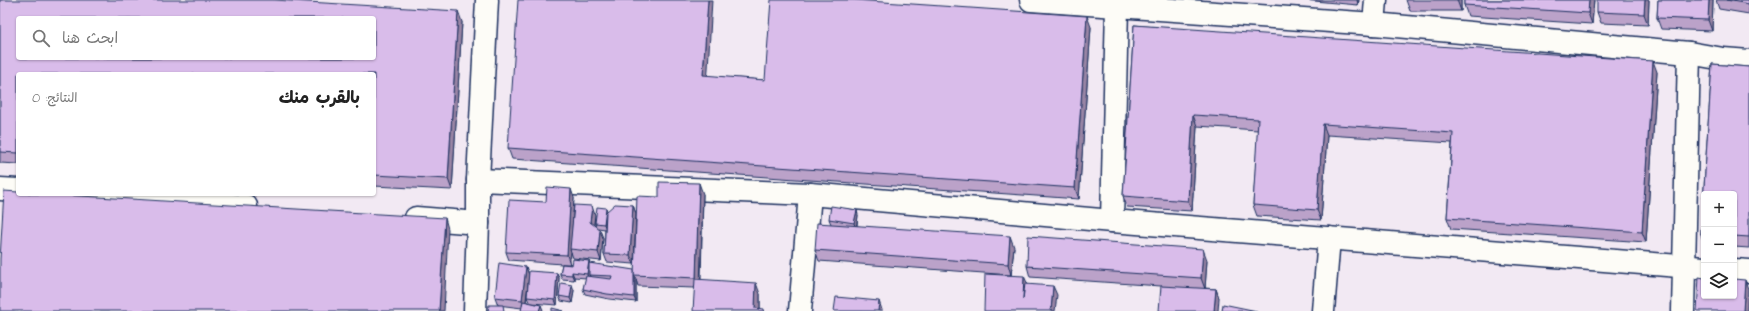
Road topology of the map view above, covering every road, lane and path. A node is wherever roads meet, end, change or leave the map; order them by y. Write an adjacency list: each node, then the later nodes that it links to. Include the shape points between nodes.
1 (487, 0): 8 (street)
2 (1031, 0): 4 (street)
3 (1376, 0): 5 (street)
4 (1117, 6): 5 (street); 15 (street)
5 (1374, 24): 6 (street)
6 (1689, 53): 7 (street); 18 (street)
7 (1749, 61)
8 (478, 180): 11 (street); 16 (street)
9 (0, 189): 10 (street)
10 (16, 190)
11 (810, 194): 15 (street); 23 (street)
12 (101, 196): 13 (street)
13 (264, 208)
14 (399, 217): 16 (street)
15 (1112, 221): 17 (street)
16 (478, 223): 22 (street)
17 (1329, 238): 18 (street); 24 (street)
18 (1683, 266): 19 (street); 25 (street)
19 (1701, 268)
20 (1737, 270): 21 (street)
21 (1749, 271)
22 (475, 311)
23 (800, 311)
24 (1323, 311)
25 (1682, 311)

